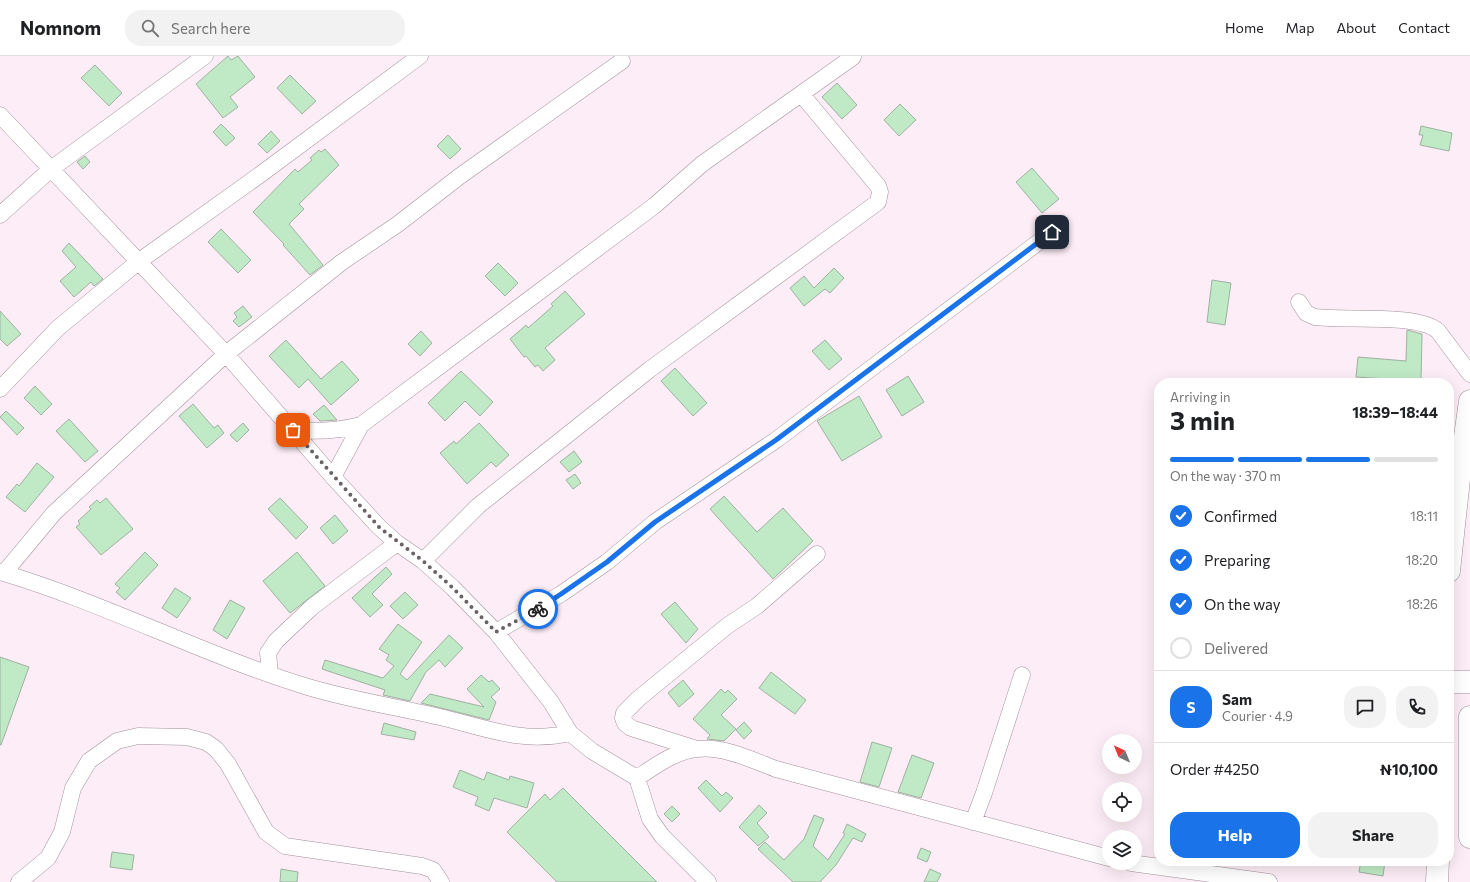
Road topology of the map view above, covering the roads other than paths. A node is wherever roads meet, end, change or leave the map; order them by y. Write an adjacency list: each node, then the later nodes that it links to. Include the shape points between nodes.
1 (205, 56): 7 (street)
2 (420, 56): 10 (street)
3 (853, 57): 5 (street)
4 (622, 61): 12 (street, via 342,262)
5 (802, 95): 16 (street, via 702,164 654,206); 23 (street, via 878,186 878,202 649,370 478,506)
6 (0, 115): 7 (street)
7 (51, 169): 8 (street); 10 (street)
8 (0, 215)
9 (1052, 232): 25 (street, via 776,440 655,522 607,562 561,594)
10 (138, 262): 12 (street); 14 (street, via 58,328)
11 (1299, 302): 13 (street, via 1306,313 1315,317 1377,319 1432,326)
12 (226, 354): 17 (street); 24 (street, via 54,513)
13 (1470, 374)
14 (0, 389)
15 (1470, 401): 19 (highway)
16 (361, 425): 17 (street, via 321,432); 18 (street)
17 (293, 430): 18 (street)
18 (333, 477): 21 (street)
19 (1464, 480): 20 (highway)
20 (1454, 541)
21 (397, 543): 23 (street); 26 (street, via 312,607 276,641 268,653)
22 (817, 554): 32 (street, via 757,606 727,626 638,698 624,713 625,723 632,728)
23 (423, 561): 25 (street)
24 (2, 573): 26 (street, via 60,592)
25 (496, 632): 31 (street, via 539,686)
26 (270, 674): 31 (street, via 309,687 506,734 547,738)
27 (1022, 675): 35 (street)
28 (1454, 682): 29 (highway)
29 (1470, 682)
30 (1470, 717): 34 (highway)
31 (570, 733): 33 (street, via 592,751)
32 (697, 749): 33 (street, via 673,756); 35 (street, via 726,751 776,769)
33 (637, 778): 44 (street, via 650,818 662,836)
34 (1469, 805): 36 (highway)
35 (973, 822): 37 (street)
36 (1470, 837)
37 (1102, 856)
38 (1142, 863): 39 (street)
39 (1154, 864)
40 (1183, 866): 45 (street)
41 (1438, 866): 46 (highway)
42 (19, 882): 43 (street, via 48,858 62,832 73,788 89,761 117,741 138,736 187,737 206,742 216,749 228,764 266,832 285,846 422,866 432,870)
43 (441, 882)
44 (708, 882)
45 (1269, 882)
46 (1437, 882)

